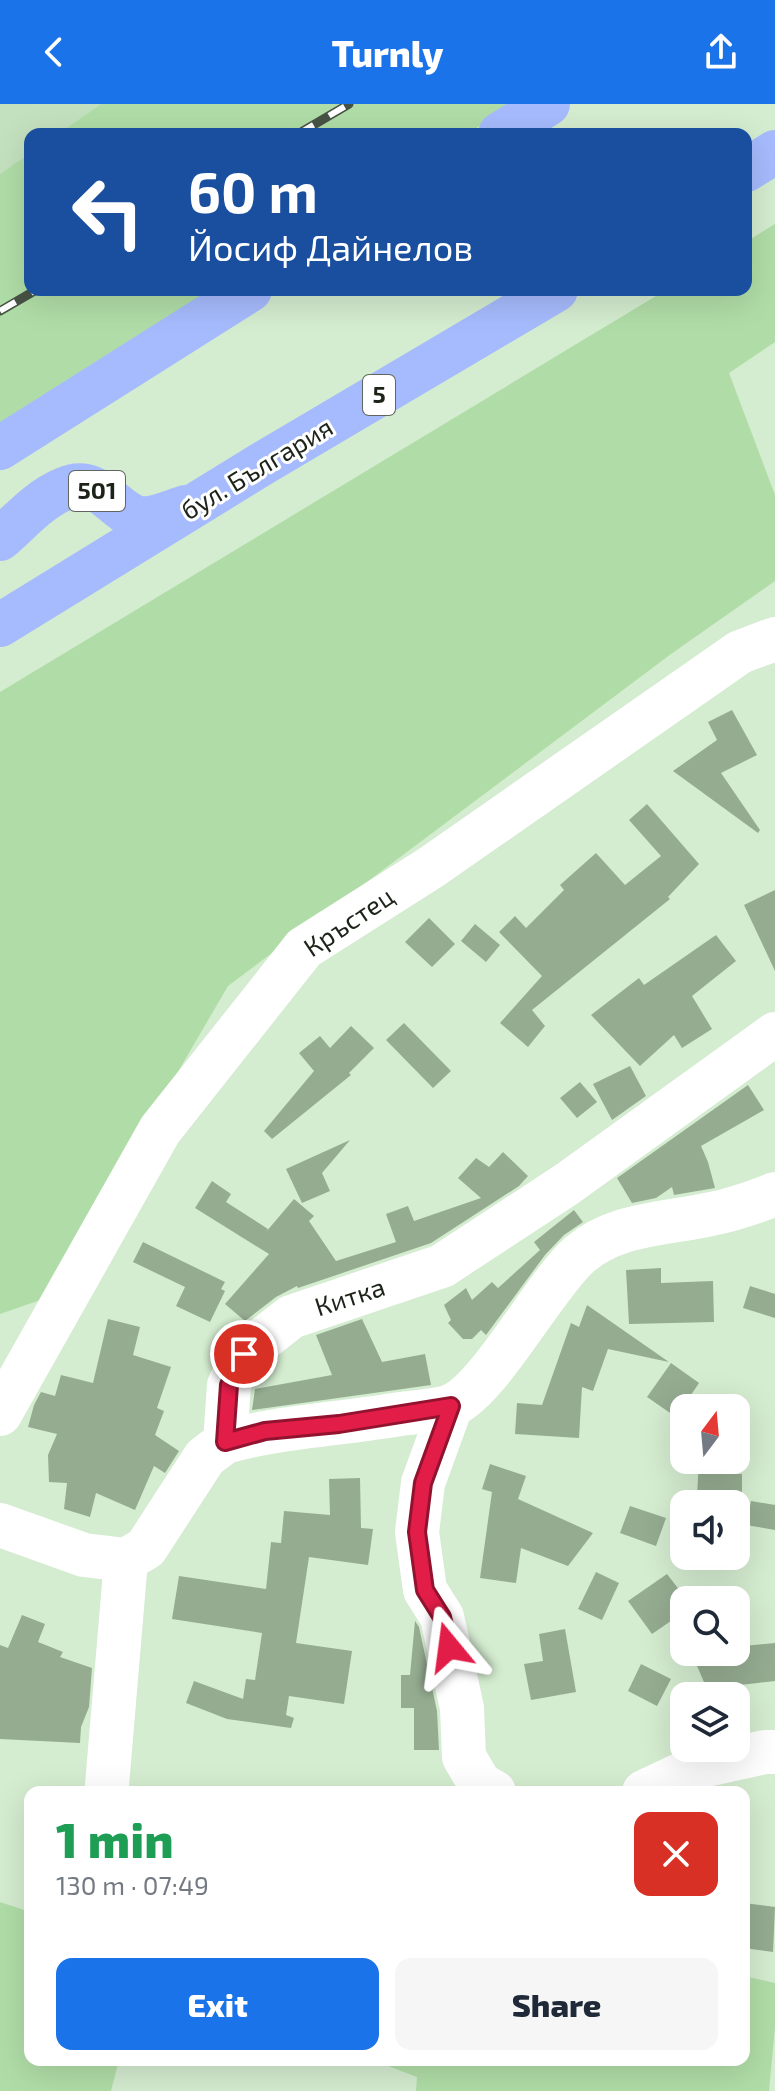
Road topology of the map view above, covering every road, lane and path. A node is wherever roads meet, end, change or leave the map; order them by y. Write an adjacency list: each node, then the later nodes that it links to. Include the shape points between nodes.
1 (548, 104): 2 (highway)
2 (510, 128)
3 (775, 152): 4 (highway)
4 (752, 166)
5 (241, 296): 7 (highway)
6 (546, 296): 8 (highway, бул. България / 5)
7 (0, 448)
8 (203, 501): 9 (highway, 501, via 136,517 97,491 67,487 32,508); 10 (highway, бул. България / 5)
9 (0, 539)
10 (0, 625)
11 (775, 639): 15 (street, Кръстец, via 740,652 430,868 304,948 160,1130)
12 (775, 1034): 16 (street, Китка, via 567,1184 442,1266 291,1317 244,1354 229,1385)
13 (775, 1194): 14 (street, via 712,1214 632,1228 580,1254 555,1280 482,1382)
14 (451, 1406): 16 (street, via 265,1431); 21 (street, via 423,1483 417,1532 425,1590 442,1617 462,1708 464,1757)
15 (0, 1414)
16 (225, 1442): 18 (street, via 205,1457 146,1548)
17 (0, 1525): 18 (street, via 84,1555)
18 (126, 1560): 20 (street)
19 (775, 1752): 22 (street, via 697,1767)
20 (107, 1785)
21 (484, 1786)
22 (657, 1786)

